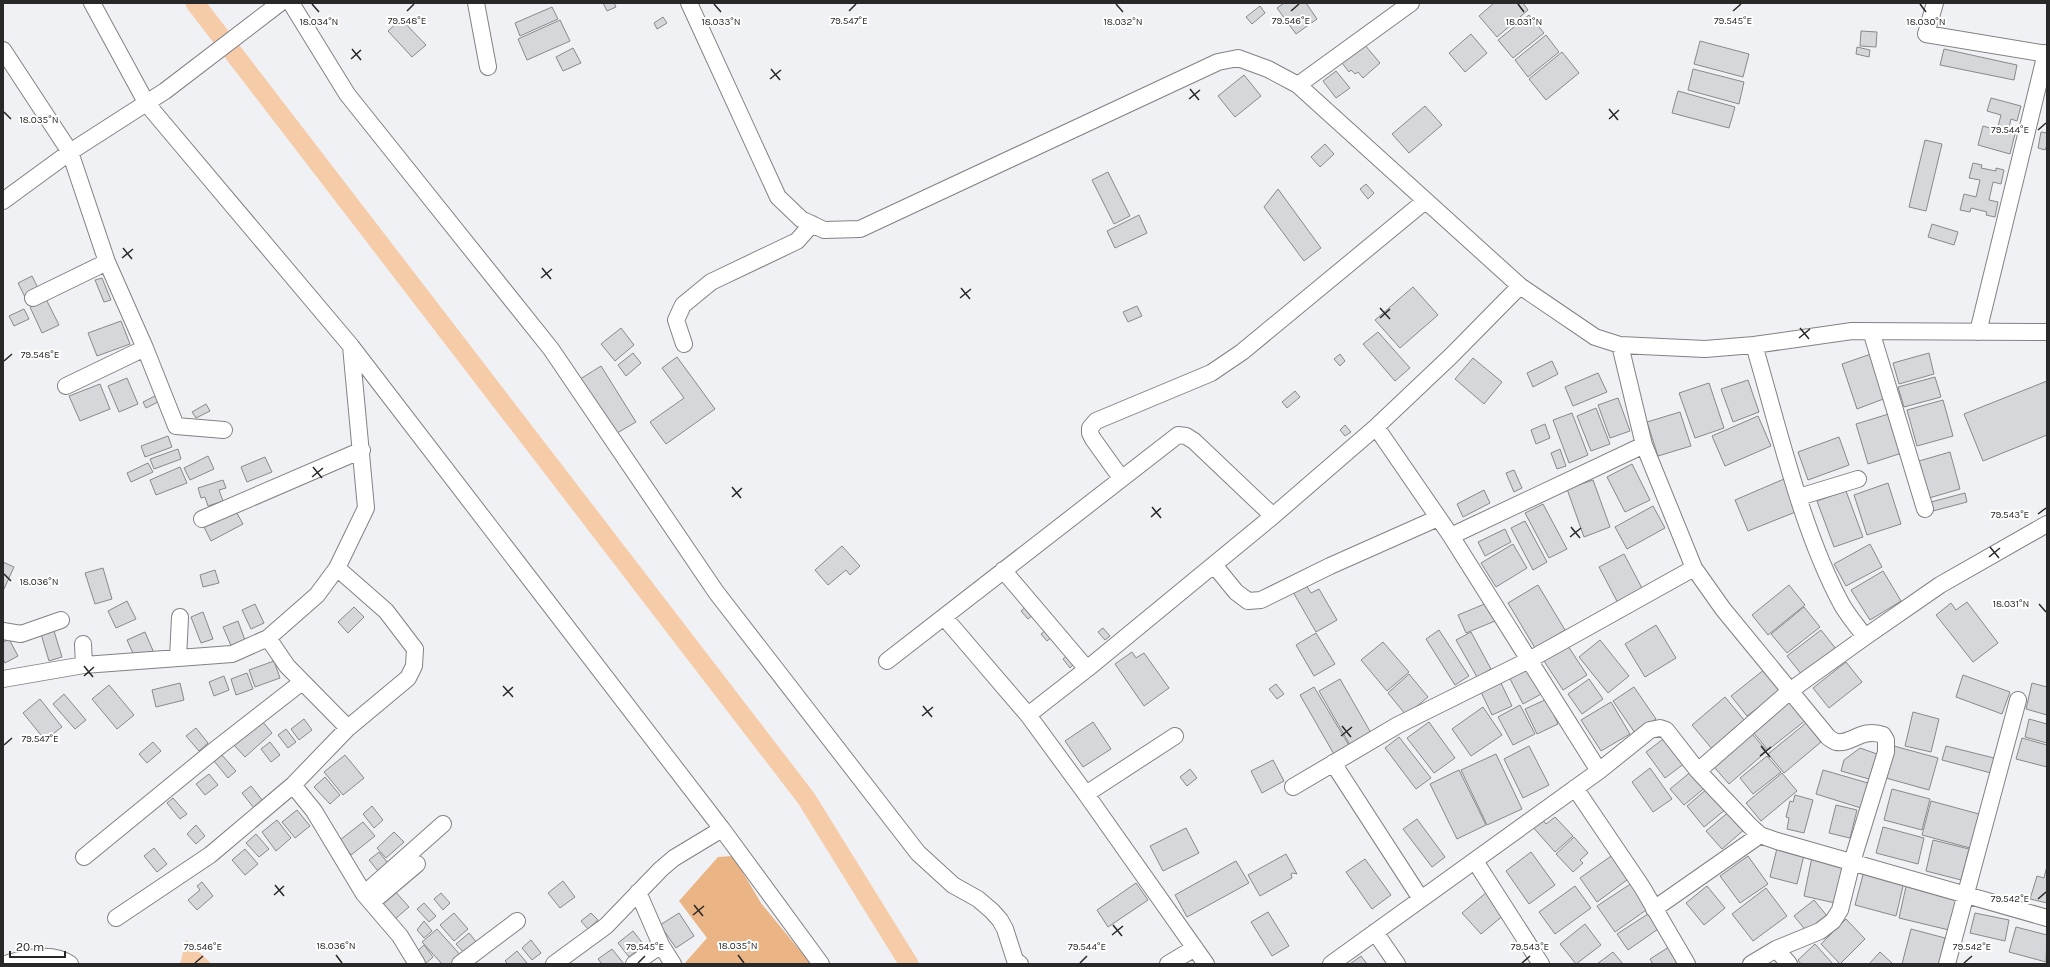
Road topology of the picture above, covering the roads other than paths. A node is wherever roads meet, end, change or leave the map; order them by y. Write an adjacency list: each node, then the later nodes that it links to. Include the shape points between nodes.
1 (92, 3): 12 (street)
2 (280, 3): 12 (street)
3 (291, 3): 91 (street, via 347,94 551,349 744,631 918,853 953,885 978,900 1000,920 1006,929)
4 (476, 3): 10 (street)
5 (690, 3): 16 (street, via 778,197 801,219)
6 (1411, 3): 11 (street)
7 (1935, 3): 9 (street, via 1926,34)
8 (3, 50): 13 (street)
9 (2046, 54): 21 (street)
10 (488, 67)
11 (1298, 85): 15 (street); 16 (street, via 1268,69 1238,58 1218,62 860,228 824,230)
12 (147, 104): 13 (street); 26 (street)
13 (70, 152): 14 (street); 17 (street)
14 (3, 201)
15 (1425, 201): 18 (street); 33 (street, via 1223,365 1211,373 1092,424 1090,433 1093,439)
16 (812, 224): 23 (street, via 796,241 711,282 683,305 676,320)
17 (107, 262): 19 (street); 27 (street)
18 (1520, 286): 24 (street, via 1595,337); 29 (street)
19 (34, 298)
20 (1871, 331): 21 (street); 25 (street, via 1852,331); 36 (street)
21 (1978, 332): 22 (street)
22 (2047, 332)
23 (684, 344)
24 (1620, 345): 25 (street, via 1705,349); 31 (street)
25 (1754, 345): 35 (street)
26 (351, 346): 32 (street); 73 (street)
27 (145, 348): 28 (street); 30 (street, via 176,426)
28 (66, 386)
29 (1376, 427): 37 (street); 38 (street)
30 (224, 430)
31 (1644, 445): 41 (street); 44 (street)
32 (362, 450): 39 (street); 43 (street, via 366,508)
33 (1121, 478): 37 (street, via 1178,435 1186,436); 45 (street)
34 (1858, 479): 35 (street)
35 (1799, 497): 50 (street, via 1825,571 1843,607)
36 (1925, 509)
37 (1273, 516): 42 (street)
38 (1438, 518): 41 (street); 42 (street, via 1261,600 1248,601 1236,592)
39 (202, 519)
40 (2047, 524): 50 (street, via 1940,585)
41 (1451, 536): 54 (street)
42 (1214, 565): 57 (street)
43 (337, 568): 51 (street, via 317,595); 63 (street, via 386,611 415,649 414,666 408,678)
44 (1694, 568): 54 (street); 60 (street, via 1723,609)
45 (1003, 570): 47 (street); 57 (street)
46 (180, 617): 53 (street)
47 (944, 617): 55 (street); 62 (street)
48 (61, 620): 49 (street, via 21,634)
49 (3, 631)
50 (1866, 637): 60 (street)
51 (268, 638): 53 (street, via 232,654); 59 (street, via 287,666)
52 (83, 644): 56 (street)
53 (178, 658): 56 (street)
54 (1529, 660): 65 (street, via 1398,725); 66 (street)
55 (887, 661)
56 (84, 665): 58 (street)
57 (1087, 669): 62 (street)
58 (3, 679)
59 (302, 682): 63 (street); 75 (street, via 216,748)
60 (1791, 690): 67 (street); 77 (street, via 1828,738 1836,742 1845,741 1860,734 1875,732 1883,735 1886,740 1886,752)
61 (2018, 700): 80 (street)
62 (1028, 715): 71 (street)
63 (348, 728): 68 (street)
64 (1175, 736): 71 (street)
65 (1333, 763): 69 (street); 82 (street)
66 (1599, 771): 67 (street, via 1650,730 1660,728 1666,730); 70 (street)
67 (1698, 771): 74 (street)
68 (294, 785): 81 (street, via 314,810); 84 (street, via 210,855)
69 (1293, 786)
70 (1575, 788): 76 (street); 83 (street)
71 (1086, 794): 89 (street)
72 (443, 824): 81 (street)
73 (722, 829): 79 (street, via 674,858); 99 (street)
74 (1760, 835): 77 (street); 83 (street)
75 (84, 857)
76 (1474, 861): 82 (street); 104 (street)
77 (1852, 862): 80 (street); 90 (street, via 1840,910 1833,921 1820,931)
78 (417, 864): 81 (street)
79 (638, 892): 88 (street); 96 (street, via 606,926)
80 (1967, 895): 85 (street); 108 (street)
81 (368, 898): 94 (street, via 400,936)
82 (1421, 899): 87 (street)
83 (1654, 909): 105 (street)
84 (116, 918)
85 (2047, 918)
86 (517, 921): 95 (street)
87 (1375, 932): 102 (street); 103 (street)
88 (662, 945): 97 (street); 98 (street)
89 (1195, 948): 100 (street); 101 (street)
90 (1776, 949): 106 (street); 107 (street)
91 (1015, 963)
92 (5, 964): 93 (street, via 25,958 41,957 63,959)
93 (70, 964)
94 (417, 964)
95 (460, 964)
96 (554, 964)
97 (634, 964)
98 (673, 964)
99 (821, 964)
100 (1168, 964)
101 (1206, 964)
102 (1331, 964)
103 (1397, 964)
104 (1541, 964)
105 (1687, 964)
106 (1751, 964)
107 (1789, 964)
108 (1947, 964)

